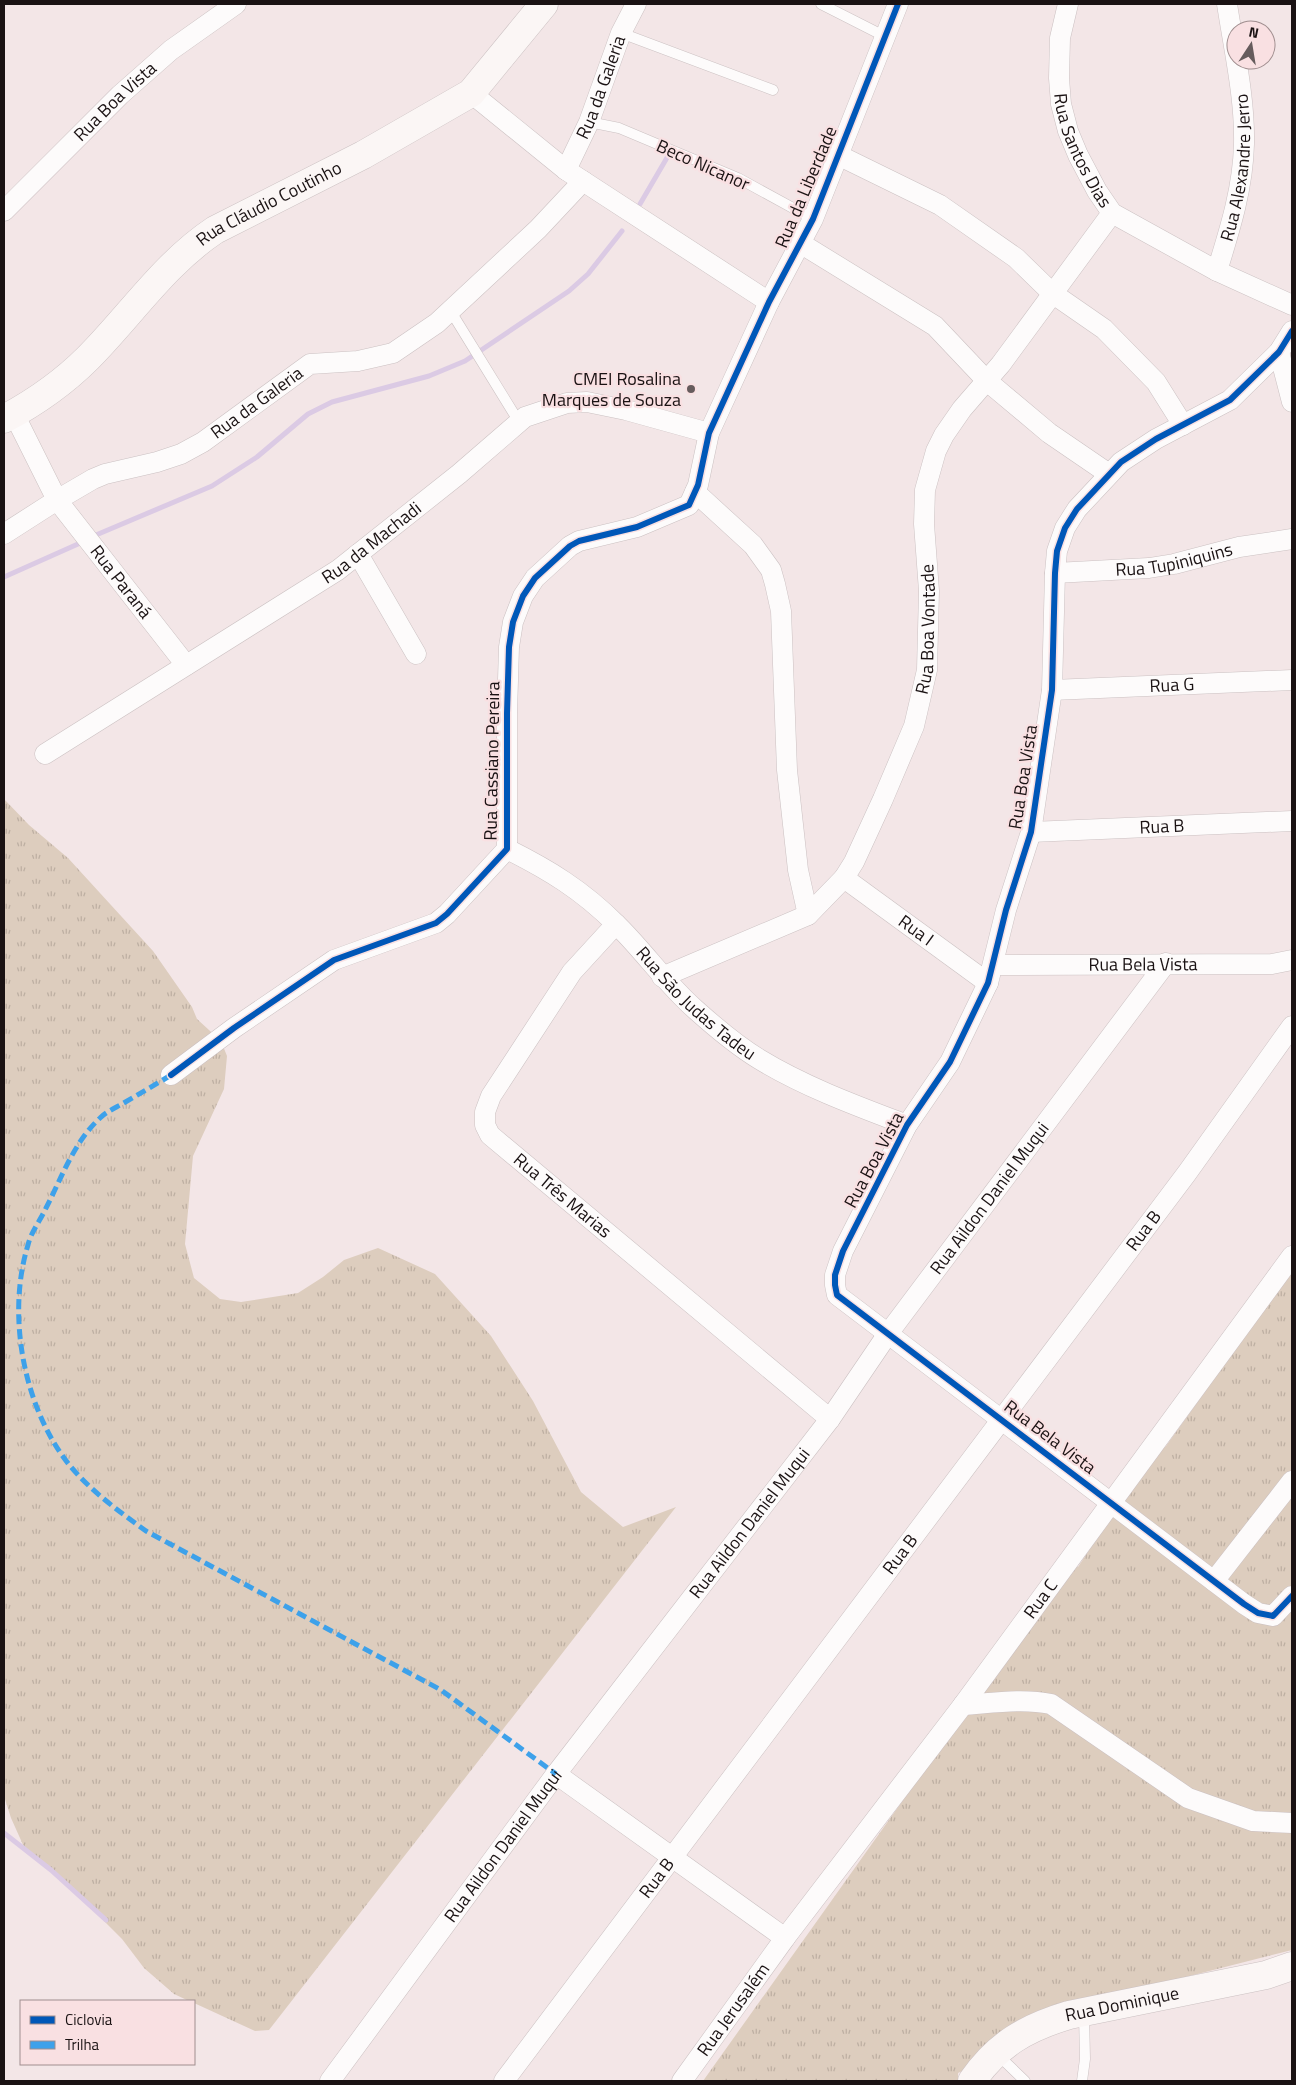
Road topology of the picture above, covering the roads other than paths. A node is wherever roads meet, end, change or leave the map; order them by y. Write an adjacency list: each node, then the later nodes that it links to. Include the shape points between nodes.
1 (236, 4): 15 (street, Rua Boa Vista, via 171,50)
2 (544, 4): 11 (street, Rua Cláudio Coutinho)
3 (636, 4): 8 (street, Rua da Galeria)
4 (821, 4): 9 (lane)
5 (898, 4): 9 (street, Rua da Liberdade)
6 (1068, 4): 16 (street, Rua Santos Dias, via 1060,45 1058,78 1061,104 1078,155)
7 (1227, 4): 19 (street, Rua Alexandre Jerro, via 1241,98 1244,144 1236,210)
8 (622, 33): 10 (lane); 12 (street, Rua da Galeria)
9 (884, 36): 13 (street, Rua da Liberdade)
10 (773, 90)
11 (470, 93): 14 (street); 28 (street, Rua Cláudio Coutinho, via 363,155 202,238 161,276 87,359 54,387)
12 (589, 122): 14 (street, Rua da Galeria); 17 (lane, Beco Nicanor, via 619,128 738,178)
13 (838, 154): 17 (street, Rua da Liberdade); 20 (street, via 940,205 1016,258)
14 (575, 176): 21 (street); 23 (street, Rua da Galeria, via 538,229)
15 (4, 210)
16 (1112, 213): 19 (street, Rua Santos Dias); 20 (street, Rua Boa Vontade)
17 (812, 220): 18 (street, Rua da Liberdade)
18 (800, 244): 21 (street, Rua da Liberdade); 26 (street, via 935,326)
19 (1217, 271): 22 (street, Rua Santos Dias)
20 (1052, 293): 26 (street, Rua Boa Vontade); 30 (street, via 1104,329 1156,382)
21 (769, 302): 31 (street, Rua da Liberdade)
22 (1292, 305)
23 (450, 310): 29 (lane); 34 (street, Rua da Galeria, via 437,323 393,353 358,361 310,364 203,442 181,454 105,474)
24 (1292, 331): 25 (street, Rua Boa Vista)
25 (1279, 352): 27 (street); 30 (street, Rua Boa Vista, via 1230,400)
26 (987, 381): 32 (street, via 1049,434); 47 (street, Rua Boa Vontade, via 944,435 929,470 925,490 929,591 927,670 914,726)
27 (1292, 402)
28 (9, 416): 34 (street, Rua Paraná)
29 (520, 422): 31 (street, Rua da Machadi, via 535,413 587,402); 37 (street, Rua da Machadi)
30 (1183, 425): 32 (street, Rua Boa Vista, via 1135,451)
31 (709, 433): 33 (street, Rua Cassiano Pereira)
32 (1108, 474): 38 (street, Rua Boa Vista, via 1064,528)
33 (695, 492): 46 (street, Rua Cassiano Pereira, via 689,505 637,527 570,546 535,578 522,596 509,646); 48 (street, via 752,545 771,570 775,584 781,611 787,770 798,870)
34 (56, 500): 35 (street, Rua da Galeria); 40 (street, Rua Paraná)
35 (4, 534)
36 (1292, 539): 38 (street, Rua Tupiniquins, via 1239,547 1148,568)
37 (358, 554): 39 (street); 40 (street, Rua da Machadi, via 326,578)
38 (1054, 574): 42 (street, Rua Boa Vista)
39 (416, 654)
40 (186, 664): 43 (street, Rua da Machadi)
41 (1292, 680): 42 (street, Rua G)
42 (1052, 690): 45 (street, Rua Boa Vista)
43 (45, 754)
44 (1292, 821): 45 (street, Rua B)
45 (1031, 832): 52 (street, Rua Boa Vista, via 1006,910)
46 (507, 849): 49 (street, Rua São Judas Tadeu, via 571,885); 55 (street, Rua Cassiano Pereira, via 436,923 334,960)
47 (844, 878): 48 (street, Rua Boa Vontade); 52 (street, Rua I)
48 (808, 915): 53 (street, Rua Boa Vontade)
49 (616, 924): 53 (street, Rua São Judas Tadeu); 60 (street, Rua Três Marias, via 572,972 538,1023 491,1096 485,1112 486,1125 490,1134)
50 (1292, 960): 51 (street, Rua Bela Vista, via 1272,964)
51 (1166, 963): 52 (street, Rua Bela Vista); 59 (street, Rua Aildon Daniel Muqui)
52 (991, 974): 56 (street, Rua Boa Vista, via 950,1062)
53 (662, 977): 56 (street, Rua São Judas Tadeu, via 695,1010 758,1059 805,1084)
54 (1292, 1026): 61 (street, Rua B)
55 (171, 1075)
56 (907, 1125): 58 (street, Rua Boa Vista, via 843,1251 836,1275)
57 (1292, 1256): 63 (street, Rua C)
58 (837, 1295): 59 (street, Rua Bela Vista)
59 (887, 1335): 60 (street, Rua Aildon Daniel Muqui); 61 (street, Rua Bela Vista)
60 (830, 1419): 67 (street, Rua Aildon Daniel Muqui)
61 (1003, 1420): 63 (street, Rua Bela Vista); 69 (street, Rua B)
62 (1292, 1481): 64 (street)
63 (1112, 1504): 64 (street, Rua Bela Vista); 66 (street, Rua C)
64 (1214, 1581): 65 (street, Rua Bela Vista, via 1258,1613 1273,1616)
65 (1292, 1596)
66 (963, 1705): 68 (street, via 1021,1701 1051,1704 1188,1798 1253,1821); 70 (street, Rua C)
67 (556, 1774): 69 (street); 74 (street, Rua Aildon Daniel Muqui)
68 (1292, 1823)
69 (674, 1857): 70 (street); 75 (street, Rua B)
70 (785, 1938): 76 (street, Rua Jerusalém)
71 (1292, 1966): 72 (street, Rua Dominique, via 1266,1975)
72 (1084, 2012): 73 (street, Rua Dominique, via 1039,2024 1017,2036); 79 (lane)
73 (997, 2054): 77 (street, Rua Dominique, via 985,2062); 78 (lane)
74 (330, 2081)
75 (504, 2081)
76 (682, 2081)
77 (972, 2081)
78 (1025, 2081)
79 (1082, 2081)

